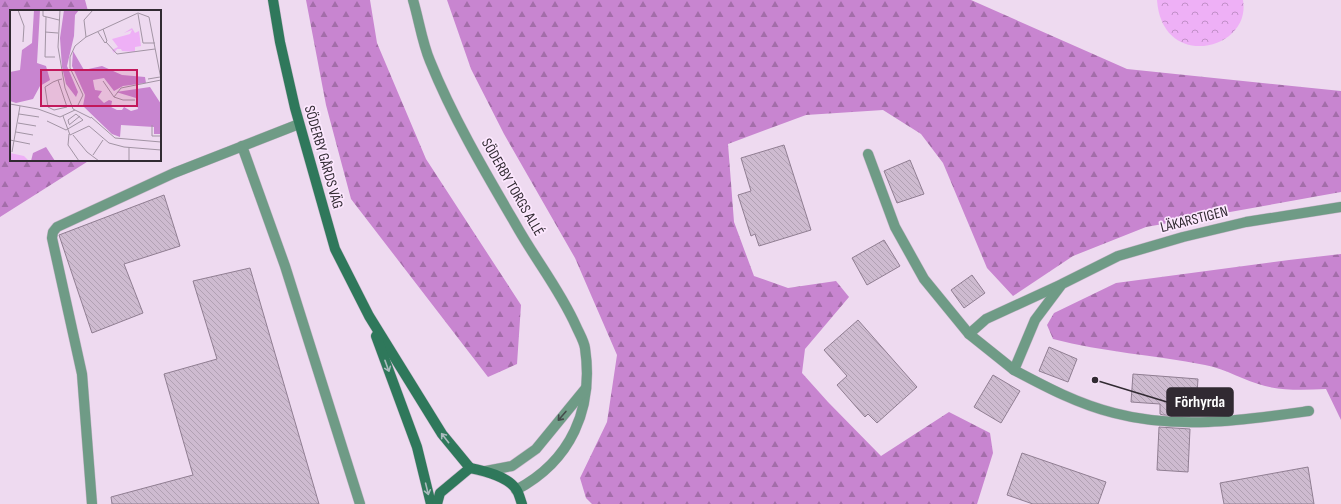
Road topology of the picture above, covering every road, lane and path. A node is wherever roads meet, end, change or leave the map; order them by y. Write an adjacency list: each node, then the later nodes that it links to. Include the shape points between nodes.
1 (273, 0): 3 (main road, SÖDERBY GÅRDS VÄG)
2 (413, 0): 11 (street, SÖDERBY TORGS ALLÉ, via 429,60 452,111 516,226 570,314 585,347)
3 (299, 124): 4 (street); 8 (main road, SÖDERBY GÅRDS VÄG, via 335,249)
4 (242, 146): 16 (street, via 174,173 57,227 53,232 52,238 82,374); 17 (street, via 284,266)
5 (868, 154): 9 (street, via 895,227 924,279)
6 (1341, 207): 7 (street, LÄKARSTIGEN, via 1246,222 1183,237 1118,256)
7 (1062, 284): 9 (street, LÄKARSTIGEN, via 986,319); 10 (street, LÄKARSTIGEN, via 1035,320)
8 (369, 316): 13 (main road, SÖDERBY GÅRDS VÄG, one-way to 8, via 442,434); 18 (main road, SÖDERBY GÅRDS VÄG, one-way to 18, via 417,447)
9 (969, 334): 10 (street)
10 (1014, 370): 12 (street, via 1063,395 1113,413 1145,420 1187,423 1236,421)
11 (587, 386): 14 (street, one-way to 14, via 536,449 512,466); 15 (street, SÖDERBY TORGS ALLÉ, via 582,416 568,444 543,472)
12 (1309, 411)
13 (470, 468): 14 (main road); 19 (main road, via 440,493)
14 (486, 471): 15 (main road, via 510,483)
15 (516, 490): 20 (main road)
16 (92, 504)
17 (360, 504)
18 (431, 504)
19 (437, 504)
20 (522, 504)

